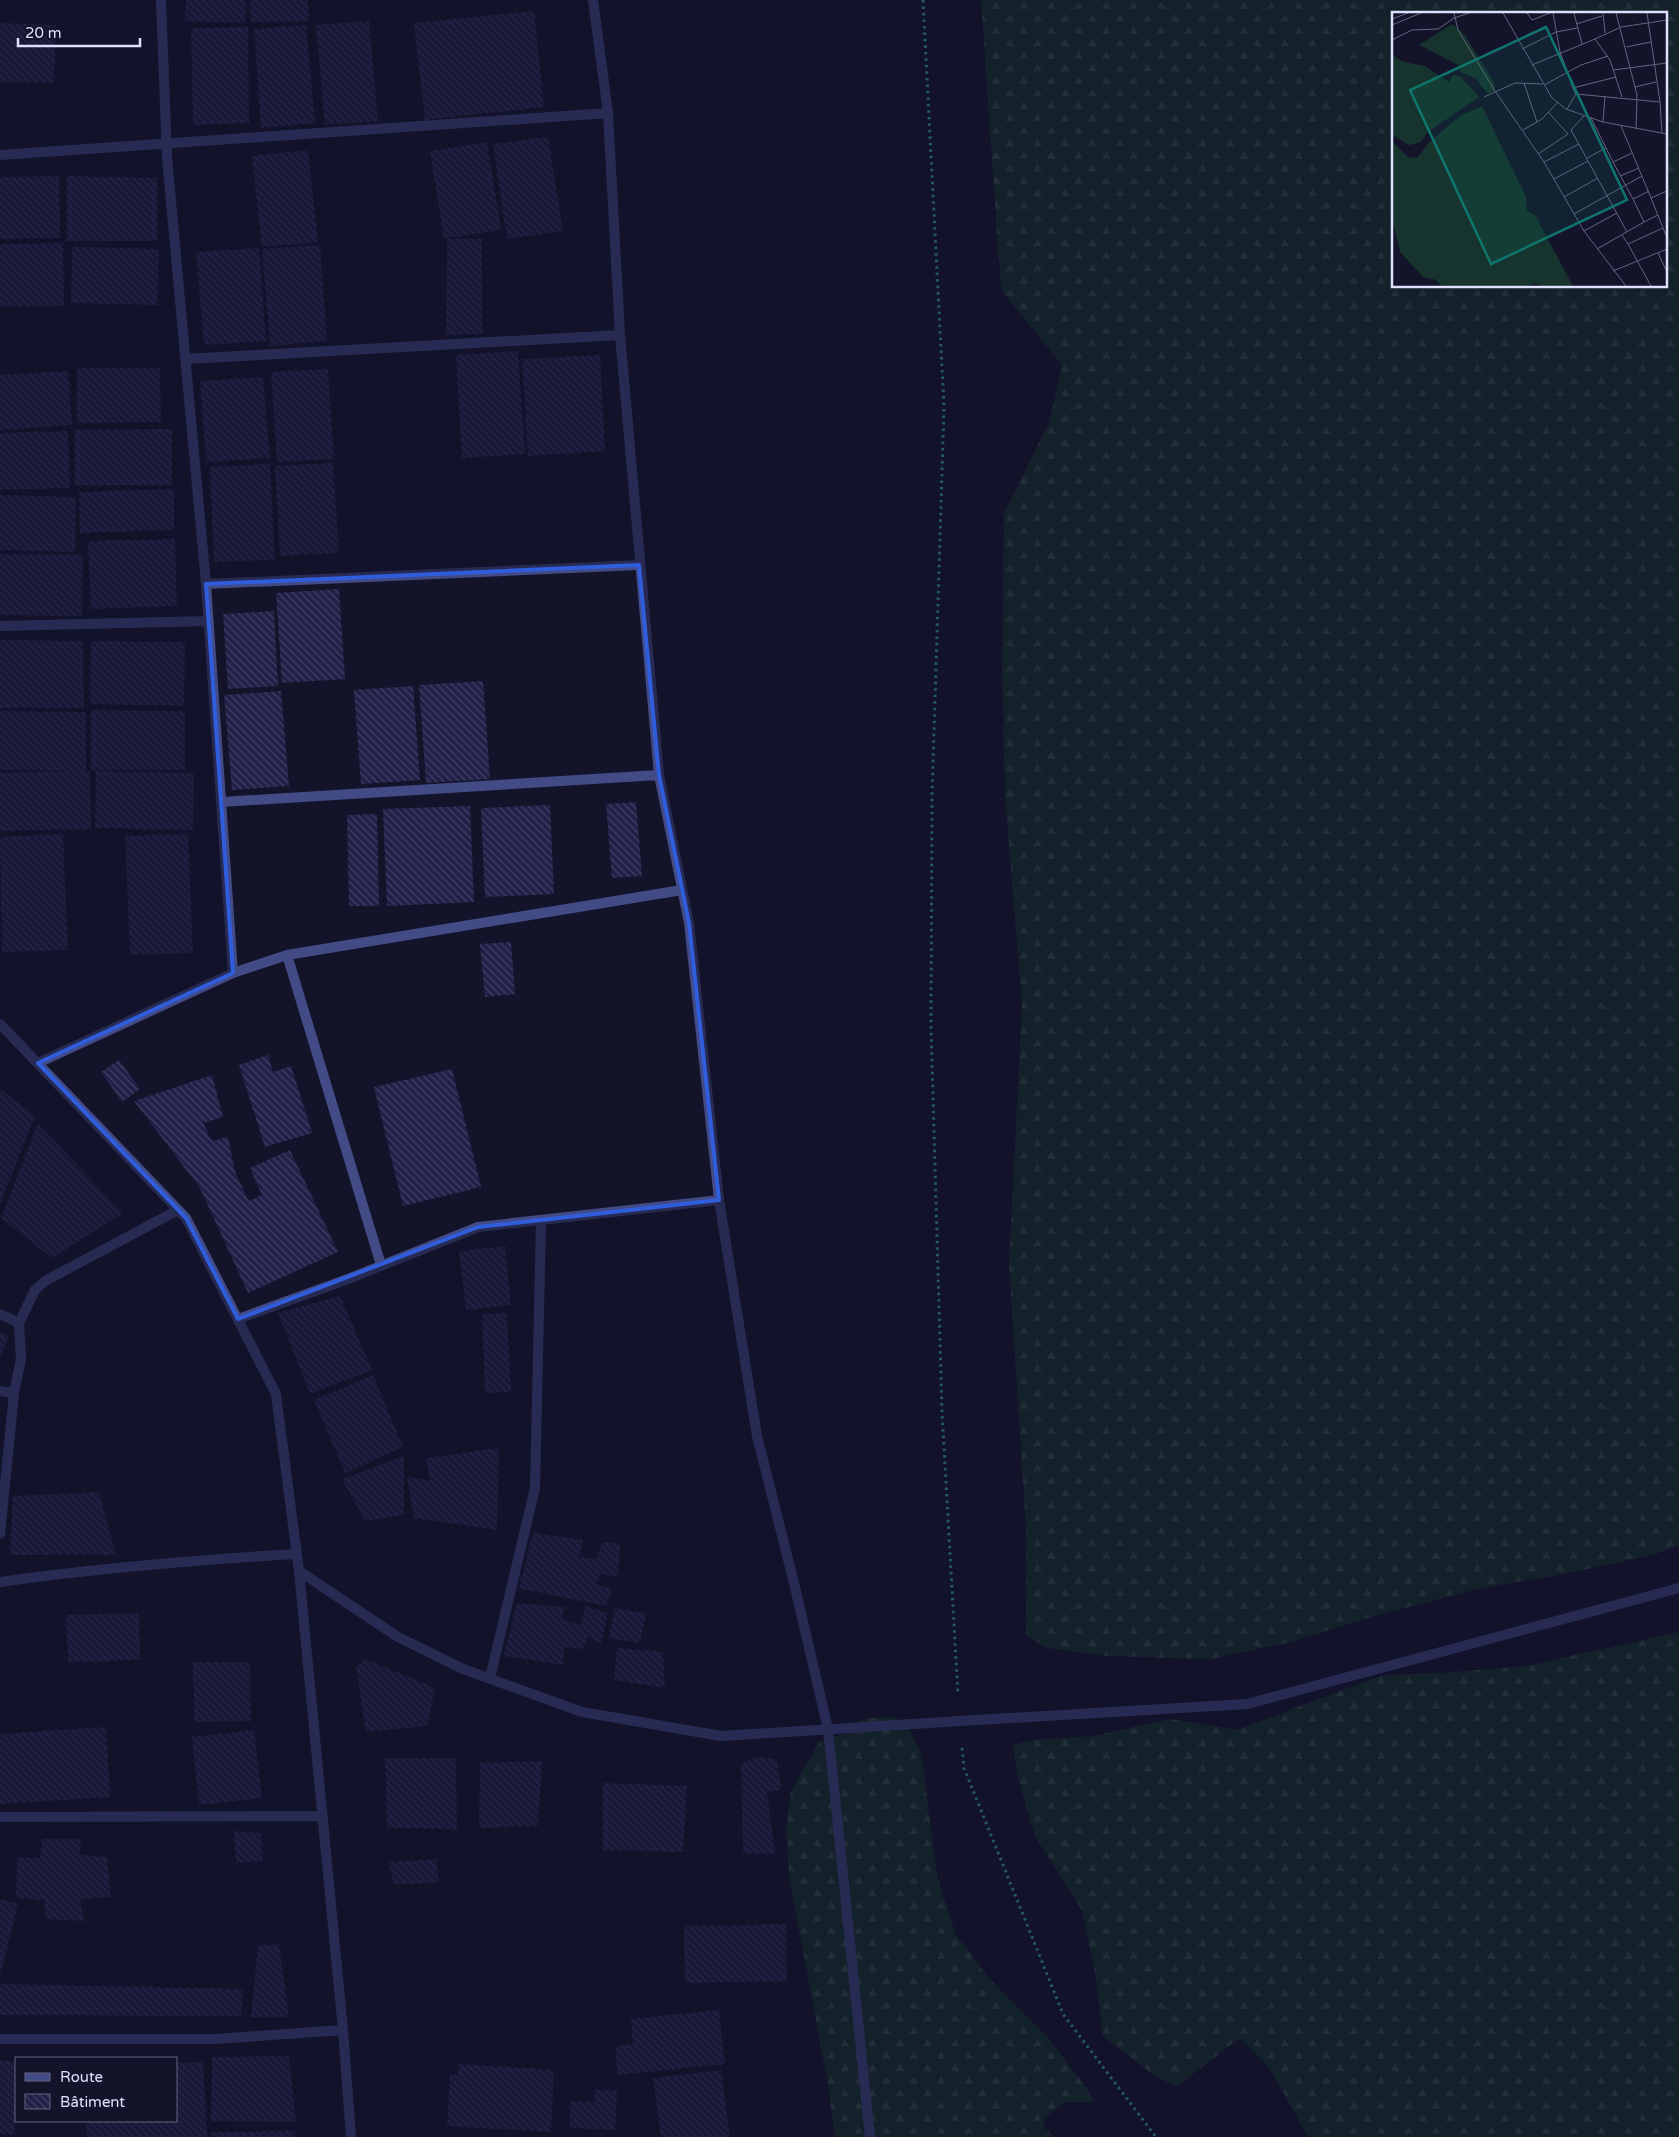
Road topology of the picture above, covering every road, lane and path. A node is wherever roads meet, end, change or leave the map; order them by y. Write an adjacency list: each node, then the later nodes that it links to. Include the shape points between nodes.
1 (161, 0): 5 (street)
2 (594, 0): 4 (street)
3 (923, 0): 35 (path, via 944,407 932,796 932,1026 942,1412)
4 (608, 113): 5 (street); 7 (street)
5 (166, 143): 6 (street); 8 (street)
6 (0, 155)
7 (620, 334): 8 (street); 9 (street)
8 (186, 359): 10 (street)
9 (639, 566): 10 (street); 13 (street)
10 (206, 584): 11 (street)
11 (209, 621): 12 (street); 14 (street)
12 (0, 626)
13 (659, 775): 14 (street); 15 (street)
14 (221, 802): 17 (street)
15 (682, 890): 16 (street); 20 (street, via 689,923)
16 (287, 955): 17 (street); 23 (street)
17 (233, 973): 19 (street)
18 (0, 1024): 19 (street)
19 (38, 1062): 21 (street)
20 (719, 1200): 22 (street); 36 (street, via 757,1436)
21 (178, 1210): 25 (street, via 186,1218); 26 (street, via 45,1281 35,1290)
22 (541, 1220): 23 (street, via 478,1227); 34 (street, via 535,1488)
23 (381, 1265): 25 (street)
24 (0, 1314): 26 (street)
25 (238, 1319): 30 (street, via 276,1394)
26 (19, 1323): 28 (street, via 21,1359)
27 (0, 1390): 28 (street)
28 (14, 1393): 29 (street)
29 (0, 1534)
30 (295, 1554): 31 (street); 32 (street, via 85,1570)
31 (299, 1571): 34 (street, via 398,1637 463,1669); 37 (street)
32 (0, 1582)
33 (1679, 1588): 35 (street, via 1247,1704)
34 (490, 1678): 36 (street, via 582,1712 721,1736)
35 (960, 1721): 36 (street); 43 (path, via 964,1768 1063,2014)
36 (828, 1729): 42 (street)
37 (322, 1816): 38 (street); 39 (street)
38 (0, 1817)
39 (343, 2030): 40 (street, via 215,2039); 41 (street)
40 (0, 2039)
41 (351, 2137)
42 (870, 2137)
43 (1156, 2137)

